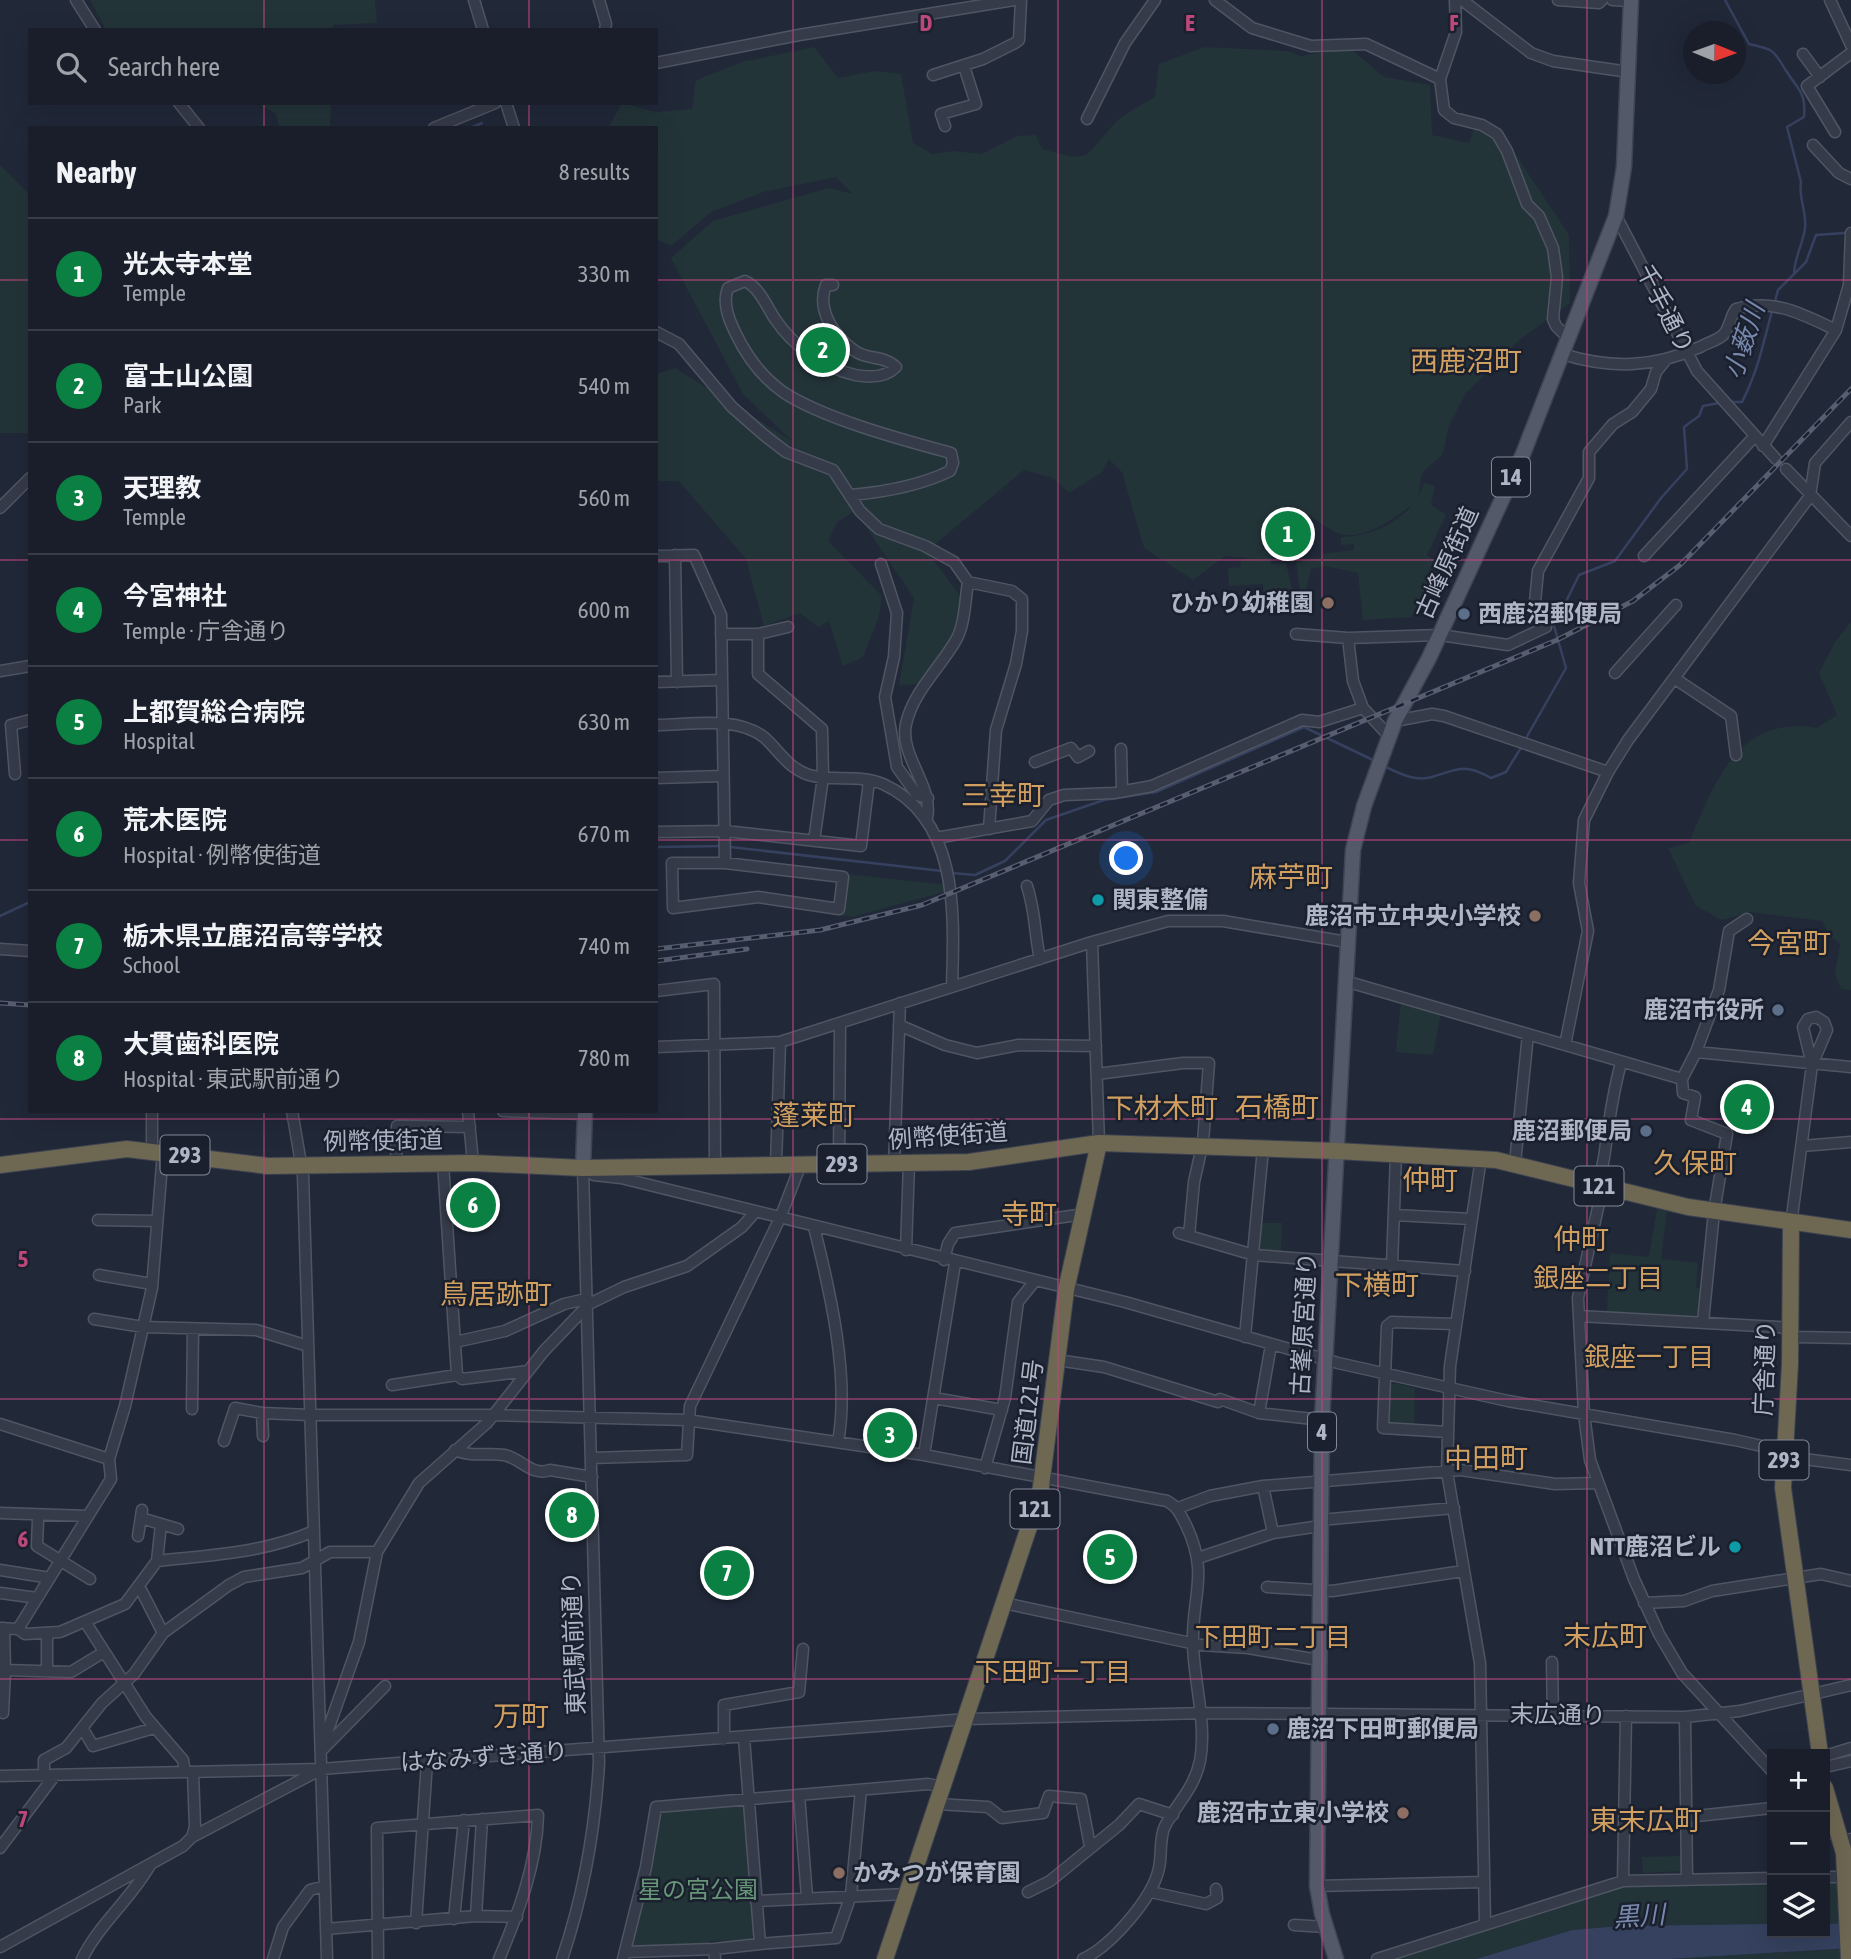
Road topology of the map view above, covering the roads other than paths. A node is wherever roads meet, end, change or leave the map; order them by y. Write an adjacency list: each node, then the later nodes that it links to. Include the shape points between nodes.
1 (76, 0): 16 (street)
2 (474, 0): 17 (street)
3 (599, 0): 18 (street)
4 (1014, 0): 15 (street)
5 (1021, 0): 23 (street, via 1019,40)
6 (1155, 0): 31 (street, via 1125,43)
7 (1215, 0): 27 (street, via 1252,28 1311,46 1366,44)
8 (1455, 0): 27 (street, via 1455,32)
9 (1462, 0): 24 (street, via 1531,53 1553,61)
10 (1558, 0): 11 (street)
11 (1601, 0)
12 (1612, 0): 14 (street)
13 (1830, 0): 19 (street)
14 (1631, 1): 24 (main road, 古峰原街道 / 14)
15 (961, 5): 22 (street)
16 (94, 28)
17 (482, 28)
18 (605, 28)
19 (1851, 45)
20 (1851, 53): 26 (street)
21 (1803, 54): 26 (street)
22 (658, 63)
23 (964, 66): 25 (street); 35 (street, via 976,104 941,114)
24 (1629, 72): 39 (main road, 古峰原街道 / 14)
25 (933, 75)
26 (1820, 77): 36 (street, via 1807,86)
27 (1440, 79): 44 (street, via 1444,110 1497,134 1507,150 1527,204 1539,216 1553,248 1557,277 1553,319)
28 (181, 105): 32 (street)
29 (490, 105): 33 (street)
30 (507, 105): 34 (street)
31 (1087, 119)
32 (197, 126)
33 (439, 126)
34 (513, 126)
35 (944, 127)
36 (1835, 132)
37 (1813, 145): 38 (street, via 1839,173)
38 (1851, 179)
39 (1616, 216): 44 (main road, 古峰原街道 / 14); 45 (street, 千手通り)
40 (1851, 233): 42 (street, via 1849,285)
41 (833, 285): 54 (street, via 826,285 821,299 824,314 856,352 890,360 896,367 889,374 862,377 840,372 820,360 797,345 745,281 728,288 726,308 746,353 785,393 868,428 951,453 950,471 936,478)
42 (1836, 330): 45 (street, via 1790,309 1755,304 1736,309 1724,334); 50 (street)
43 (658, 333): 54 (street, via 679,344 743,418 786,452 833,470)
44 (1568, 338): 46 (main road, 古峰原街道 / 14)
45 (1686, 353): 47 (street); 49 (street, 千手通り)
46 (1562, 354): 47 (street, via 1594,364 1634,366); 68 (main road, 古峰原街道 / 14)
47 (1665, 361): 68 (street, via 1632,412 1589,452 1589,478 1538,571 1535,602 1546,618 1546,627 1508,645)
48 (1851, 422): 55 (street, via 1815,463)
49 (1754, 438): 50 (street, 千手通り); 60 (street)
50 (1763, 446): 51 (street, 千手通り)
51 (1776, 459)
52 (1786, 469): 55 (street)
53 (28, 480): 56 (street)
54 (851, 495): 62 (street, via 879,528 954,562)
55 (1810, 496): 57 (street); 73 (street)
56 (0, 508)
57 (1851, 536)
58 (675, 555): 59 (street); 65 (street, via 694,555 720,615); 76 (street)
59 (658, 556)
60 (1644, 556)
61 (881, 564): 94 (street, via 897,613 885,697 897,768 917,795)
62 (968, 582): 94 (street, via 956,640 922,688 906,725 907,742); 96 (street, via 1012,591 1022,600 1016,664 996,730)
63 (1676, 605): 72 (street)
64 (788, 627): 66 (street)
65 (721, 634): 66 (street); 74 (street)
66 (758, 634): 91 (street, via 758,674 822,729)
67 (1296, 634): 69 (street)
68 (1440, 635): 69 (street); 79 (main road, 古峰原街道 / 14)
69 (1348, 638): 77 (street, via 1353,681)
70 (28, 666): 71 (street)
71 (0, 671)
72 (1615, 673)
73 (1674, 678): 85 (street, via 1731,716); 87 (street)
74 (721, 680): 76 (street); 80 (street)
75 (658, 682): 76 (street)
76 (677, 682)
77 (1363, 708): 82 (street); 93 (street, via 1319,722 1302,720 1152,786)
78 (28, 721): 88 (street, via 11,725)
79 (1395, 721): 82 (main road, 古峰原街道 / 14); 87 (street, via 1444,716)
80 (721, 724): 81 (street); 89 (street); 91 (street, via 745,726 764,738 791,768)
81 (658, 725)
82 (1390, 737): 105 (main road, 古峰原街道 / 14, via 1356,832)
83 (1121, 748): 93 (street)
84 (1089, 751): 86 (street, via 1078,757 1071,748)
85 (1736, 755)
86 (1035, 762)
87 (1608, 772): 117 (street, via 1584,820 1580,883 1588,931)
88 (15, 774)
89 (723, 776): 90 (street); 97 (street)
90 (658, 778)
91 (823, 778): 92 (street); 100 (street)
92 (869, 781): 95 (street, via 883,784); 100 (street, via 861,846)
93 (1122, 791): 96 (street, via 1064,795 1049,800 1032,821)
94 (928, 799): 95 (street)
95 (927, 818): 99 (street)
96 (989, 829): 99 (street)
97 (725, 831): 98 (street); 100 (street); 101 (street)
98 (658, 832)
99 (936, 838): 110 (street, via 954,912)
100 (814, 841)
101 (725, 863): 101 (street, via 673,863 673,908 758,897 839,909 843,877)
102 (1027, 886): 108 (street, via 1037,918 1033,928)
103 (1746, 919): 121 (street, via 1729,931 1719,990)
104 (1092, 942): 105 (street, via 1158,923 1201,919); 108 (street); 119 (street)
105 (1347, 942): 109 (main road, 古峰原街道 / 14)
106 (0, 949): 107 (street)
107 (28, 951)
108 (1040, 959): 110 (street)
109 (1345, 981): 115 (street); 138 (main road, 古峰原街道 / 14)
110 (952, 987): 112 (street)
111 (658, 991): 118 (street, via 714,984)
112 (900, 1003): 113 (street); 114 (street)
113 (840, 1024): 116 (street); 148 (street)
114 (899, 1025): 119 (street, via 977,1053 1019,1045); 144 (street)
115 (1528, 1034): 117 (street); 145 (street)
116 (780, 1042): 118 (street); 146 (street)
117 (1565, 1045): 122 (street)
118 (716, 1046): 120 (street); 150 (street)
119 (1096, 1046): 125 (street)
120 (658, 1047)
121 (1696, 1052): 123 (street); 126 (street)
122 (1621, 1063): 126 (street); 153 (street, via 1610,1105)
123 (1812, 1065): 124 (street); 134 (street, 庁舎通り)
124 (1851, 1067)
125 (1097, 1074): 133 (street); 135 (street, via 1209,1063)
126 (1682, 1079): 155 (street, via 1683,1093 1695,1097 1690,1120 1727,1134)
127 (152, 1113): 137 (street)
128 (292, 1113): 151 (street)
129 (468, 1113): 131 (street)
130 (585, 1113): 152 (main road, 東武駅前通り)
131 (470, 1127): 141 (street, via 397,1126); 143 (street)
132 (1851, 1142): 134 (street)
133 (1099, 1143): 135 (highway, 例幣使街道 / 121); 144 (highway, 例幣使街道 / 293, via 982,1161); 156 (highway, 国道121号 / 121)
134 (1802, 1146): 162 (street, 庁舎通り)
135 (1202, 1148): 136 (highway, 例幣使街道 / 121); 166 (street, via 1184,1235)
136 (1264, 1149): 138 (highway, 例幣使街道 / 121); 166 (street)
137 (157, 1151): 149 (highway, 例幣使街道 / 293, via 111,1149); 151 (highway, 例幣使街道 / 293); 161 (street)
138 (1337, 1151): 139 (highway, 例幣使街道 / 121); 168 (main road, 古峯原宮通り / 4)
139 (1396, 1153): 140 (highway, 例幣使街道 / 121); 157 (street)
140 (1481, 1158): 145 (highway, 例幣使街道 / 121); 159 (street)
141 (396, 1163): 142 (highway, 例幣使街道 / 293); 151 (highway, 例幣使街道 / 293)
142 (443, 1163): 143 (highway, 例幣使街道 / 293); 185 (street)
143 (473, 1163): 152 (highway, 例幣使街道 / 293)
144 (902, 1163): 148 (highway, 例幣使街道 / 293); 165 (street)
145 (1515, 1163): 153 (highway, 例幣使街道 / 121)
146 (776, 1164): 147 (highway, 例幣使街道 / 293); 150 (highway, 例幣使街道 / 293)
147 (802, 1164): 148 (highway, 例幣使街道 / 293); 158 (street)
148 (839, 1164)
149 (0, 1165)
150 (715, 1165): 152 (highway, 例幣使街道 / 293)
151 (302, 1166): 187 (street)
152 (583, 1168): 154 (street, via 594,1175); 175 (street, 東武駅前通り)
153 (1600, 1186): 155 (highway, 例幣使街道 / 121); 176 (street, via 1581,1276)
154 (756, 1211): 158 (street); 175 (street, via 742,1227 687,1266)
155 (1714, 1212): 162 (highway, 例幣使街道 / 121); 178 (street)
156 (1084, 1214): 167 (street, via 955,1233 948,1244); 174 (highway, 国道121号 / 121)
157 (1394, 1215): 159 (street); 169 (street)
158 (780, 1218): 163 (street); 204 (street)
159 (1472, 1219): 170 (street)
160 (97, 1220): 161 (street)
161 (157, 1221): 173 (street)
162 (1791, 1224): 164 (highway, 例幣使街道 / 121); 182 (highway, 庁舎通り / 293)
163 (814, 1227): 165 (street); 210 (street, via 838,1360 844,1419)
164 (1851, 1230)
165 (906, 1250): 167 (street)
166 (1254, 1255): 168 (street); 183 (street)
167 (949, 1261): 172 (street); 195 (street)
168 (1331, 1261): 169 (street); 189 (main road, 古峯原宮通り / 4)
169 (1392, 1265): 170 (street)
170 (1465, 1271): 179 (street)
171 (99, 1275): 173 (street)
172 (1034, 1282): 174 (street); 197 (street, via 1018,1301)
173 (152, 1284): 180 (street)
174 (1066, 1290): 183 (street); 188 (highway, 国道121号 / 121)
175 (586, 1303): 185 (street, via 564,1304 505,1331); 190 (street); 203 (street, 東武駅前通り)
176 (1579, 1316): 178 (street); 200 (street)
177 (94, 1319): 180 (street)
178 (1703, 1322): 182 (street, via 1778,1327)
179 (1454, 1324): 191 (street, via 1392,1322 1387,1326); 194 (street)
180 (143, 1327): 181 (street); 215 (street)
181 (193, 1329): 187 (street, via 256,1330); 196 (street)
182 (1790, 1333): 184 (street, via 1797,1338); 212 (highway, 庁舎通り / 293)
183 (1245, 1336): 186 (street)
184 (1851, 1338)
185 (455, 1342): 192 (street)
186 (1271, 1345): 189 (street); 199 (street)
187 (308, 1346): 201 (street)
188 (1057, 1360): 199 (street, via 1104,1367); 220 (highway, 国道121号 / 121)
189 (1326, 1360): 191 (street); 205 (main road, 古峯原宮通り / 4)
190 (528, 1371): 192 (street, via 462,1379); 202 (street)
191 (1385, 1373): 194 (street); 207 (street, via 1382,1429)
192 (457, 1375): 193 (street)
193 (392, 1385)
194 (1448, 1387): 200 (street); 207 (street)
195 (933, 1398): 197 (street); 213 (street)
196 (192, 1409)
197 (1002, 1410): 216 (street)
198 (262, 1413): 201 (street); 208 (street); 209 (street, via 235,1408)
199 (1259, 1413): 205 (street)
200 (1584, 1414): 212 (street); 222 (street)
201 (310, 1415): 202 (street); 232 (street)
202 (494, 1415): 203 (street); 211 (street)
203 (590, 1416): 204 (street); 214 (street, 東武駅前通り)
204 (687, 1420): 210 (street); 214 (street, via 687,1455)
205 (1322, 1420): 221 (main road, 古峯原宮通り / 4)
206 (0, 1424): 215 (street)
207 (1448, 1433): 218 (street)
208 (263, 1436)
209 (224, 1441)
210 (838, 1442): 213 (street)
211 (455, 1450): 219 (street, via 469,1456 505,1455 544,1473); 235 (street, via 419,1483)
212 (1784, 1451): 217 (street); 243 (highway, 庁舎通り / 293, via 1783,1488)
213 (924, 1455): 216 (street)
214 (591, 1458): 219 (street, 東武駅前通り)
215 (108, 1459): 227 (street, via 111,1479)
216 (985, 1468): 220 (street)
217 (1849, 1468)
218 (1447, 1472): 221 (street); 222 (street, via 1461,1470 1555,1484); 225 (street)
219 (592, 1477): 282 (street, 東武駅前通り)
220 (1044, 1478): 224 (street, via 1167,1501); 251 (highway, 国道121号 / 121)
221 (1320, 1483): 223 (street); 229 (main road, 古峯原宮通り / 4)
222 (1597, 1483): 252 (street)
223 (1263, 1486): 224 (street, via 1210,1496); 233 (street)
224 (1178, 1508): 236 (street)
225 (1454, 1508): 229 (street); 241 (street)
226 (0, 1513): 227 (street)
227 (88, 1516): 237 (street)
228 (38, 1520): 237 (street, via 37,1546)
229 (1320, 1523): 233 (street); 248 (main road, 古峯原宮通り / 4)
230 (161, 1524): 231 (street); 234 (street, via 142,1514); 238 (street)
231 (178, 1529)
232 (314, 1531): 238 (street, via 235,1555 204,1554); 239 (street)
233 (1273, 1533): 236 (street)
234 (138, 1536)
235 (377, 1552): 239 (street, via 330,1552); 285 (street, via 359,1642)
236 (1198, 1558): 258 (street, via 1200,1589)
237 (61, 1561): 242 (street); 244 (street)
238 (157, 1562): 246 (street)
239 (315, 1563): 256 (street, via 284,1573 244,1577); 285 (street)
240 (0, 1570): 242 (street)
241 (1463, 1571): 248 (street); 273 (street, via 1480,1663)
242 (50, 1578): 250 (street)
243 (1795, 1578): 245 (street, via 1821,1574); 252 (street, via 1712,1591 1684,1601); 268 (highway, 庁舎通り / 293)
244 (90, 1579)
245 (1851, 1581)
246 (139, 1586): 253 (street, via 125,1604); 256 (street)
247 (1267, 1587): 248 (street)
248 (1319, 1590): 261 (main road, 古峯原宮通り / 4)
249 (0, 1593): 250 (street)
250 (37, 1598): 255 (street)
251 (1004, 1603): 258 (street); 277 (highway, 国道121号 / 121)
252 (1644, 1603): 272 (street, via 1682,1674)
253 (86, 1623): 257 (street); 260 (street)
254 (2, 1628): 255 (street); 263 (street)
255 (18, 1629): 257 (street, via 25,1634)
256 (163, 1633): 265 (street)
257 (47, 1634): 264 (street)
258 (1193, 1643): 261 (street); 270 (street)
259 (803, 1649): 281 (street, via 799,1692 724,1705)
260 (104, 1652): 264 (street, via 71,1672); 265 (street)
261 (1319, 1660): 271 (main road, 古峯原宮通り / 4)
262 (1552, 1662): 274 (street)
263 (5, 1670): 264 (street); 269 (street)
264 (47, 1670)
265 (124, 1684): 278 (street); 279 (street)
266 (1851, 1685): 268 (street, 末広通り)
267 (385, 1686): 285 (street)
268 (1812, 1695): 272 (street, 末広通り); 284 (highway, 庁舎通り / 293)
269 (3, 1713)
270 (1199, 1713): 271 (street, 末広通り); 277 (street, 末広通り); 302 (street, via 1200,1760 1190,1789)
271 (1318, 1714): 273 (street, 末広通り); 319 (main road, 古峯原宮通り / 4)
272 (1721, 1714): 276 (street, 末広通り); 289 (street)
273 (1480, 1715): 274 (street, 末広通り); 317 (street)
274 (1553, 1716): 275 (street, 末広通り)
275 (1626, 1716): 276 (street, 末広通り); 316 (street)
276 (1685, 1717): 303 (street)
277 (967, 1720): 280 (street, はなみずき通り); 295 (highway, 国道121号 / 121)
278 (154, 1728): 279 (street, via 93,1746); 292 (street)
279 (83, 1729): 293 (street, via 66,1748 44,1760)
280 (744, 1738): 281 (street, はなみずき通り); 298 (street)
281 (724, 1739): 282 (street, はなみずき通り)
282 (600, 1748): 288 (street, はなみずき通り); 345 (street, 東武駅前通り, via 592,1842)
283 (1851, 1748): 286 (street)
284 (1818, 1749)
285 (321, 1751): 291 (street)
286 (1830, 1754)
287 (1851, 1761): 290 (street)
288 (428, 1762): 291 (street, はなみずき通り); 306 (street)
289 (1767, 1765)
290 (1830, 1766)
291 (321, 1769): 292 (street, はなみずき通り); 308 (street); 318 (street)
292 (189, 1772): 293 (street, はなみずき通り); 308 (street)
293 (49, 1775): 294 (street, はなみずき通り); 311 (street)
294 (0, 1776)
295 (943, 1787): 296 (street); 299 (highway, 国道121号 / 121)
296 (861, 1790): 297 (street); 324 (street)
297 (799, 1795): 298 (street); 325 (street)
298 (748, 1798): 326 (street); 339 (street, via 654,1808 646,1867)
299 (937, 1804): 310 (street, via 988,1807 1002,1818 1043,1813 1049,1796 1081,1799); 323 (highway, 国道121号 / 121)
300 (1830, 1806): 309 (highway)
301 (1767, 1809): 303 (street)
302 (1173, 1815): 310 (street, via 1139,1804); 322 (street, via 1163,1833 1160,1866)
303 (1687, 1817): 313 (street)
304 (482, 1819): 305 (street); 327 (street); 328 (street, via 538,1815)
305 (464, 1820): 306 (street); 329 (street)
306 (424, 1823): 330 (street); 333 (street, via 377,1828)
307 (1830, 1829): 309 (street)
308 (192, 1837): 312 (street)
309 (1846, 1840): 315 (highway)
310 (1090, 1846): 321 (street, via 1050,1881)
311 (0, 1848)
312 (150, 1864): 337 (street); 340 (street)
313 (1687, 1878): 314 (street); 316 (street)
314 (1767, 1878)
315 (1847, 1878): 350 (highway)
316 (1623, 1881): 331 (street)
317 (1483, 1882): 319 (street); 331 (street)
318 (324, 1886): 335 (street); 341 (street, via 310,1890 277,1938)
319 (1317, 1886): 334 (main road, 古峯原宮通り / 4)
320 (1216, 1889): 322 (street, via 1217,1898 1206,1904)
321 (1028, 1892)
322 (1151, 1892): 347 (street)
323 (906, 1894): 324 (street); 346 (highway, 国道121号 / 121)
324 (851, 1895): 325 (street); 336 (street, via 834,1939)
325 (807, 1897): 326 (street)
326 (756, 1901): 336 (street)
327 (476, 1916): 328 (street); 329 (street)
328 (517, 1917): 344 (street)
329 (454, 1919): 330 (street)
330 (416, 1923): 333 (street)
331 (1485, 1924): 349 (street)
332 (1294, 1925): 334 (street)
333 (377, 1927): 335 (street); 343 (street)
334 (1325, 1927): 348 (main road, 古峯原宮通り / 4)
335 (326, 1929): 342 (street)
336 (760, 1944): 338 (street)
337 (0, 1947)
338 (714, 1954): 339 (street)
339 (624, 1956)
340 (82, 1959)
341 (273, 1959)
342 (327, 1959)
343 (378, 1959)
344 (499, 1959)
345 (562, 1959)
346 (885, 1959)
347 (1083, 1959)
348 (1336, 1959)
349 (1377, 1959)
350 (1849, 1959)

